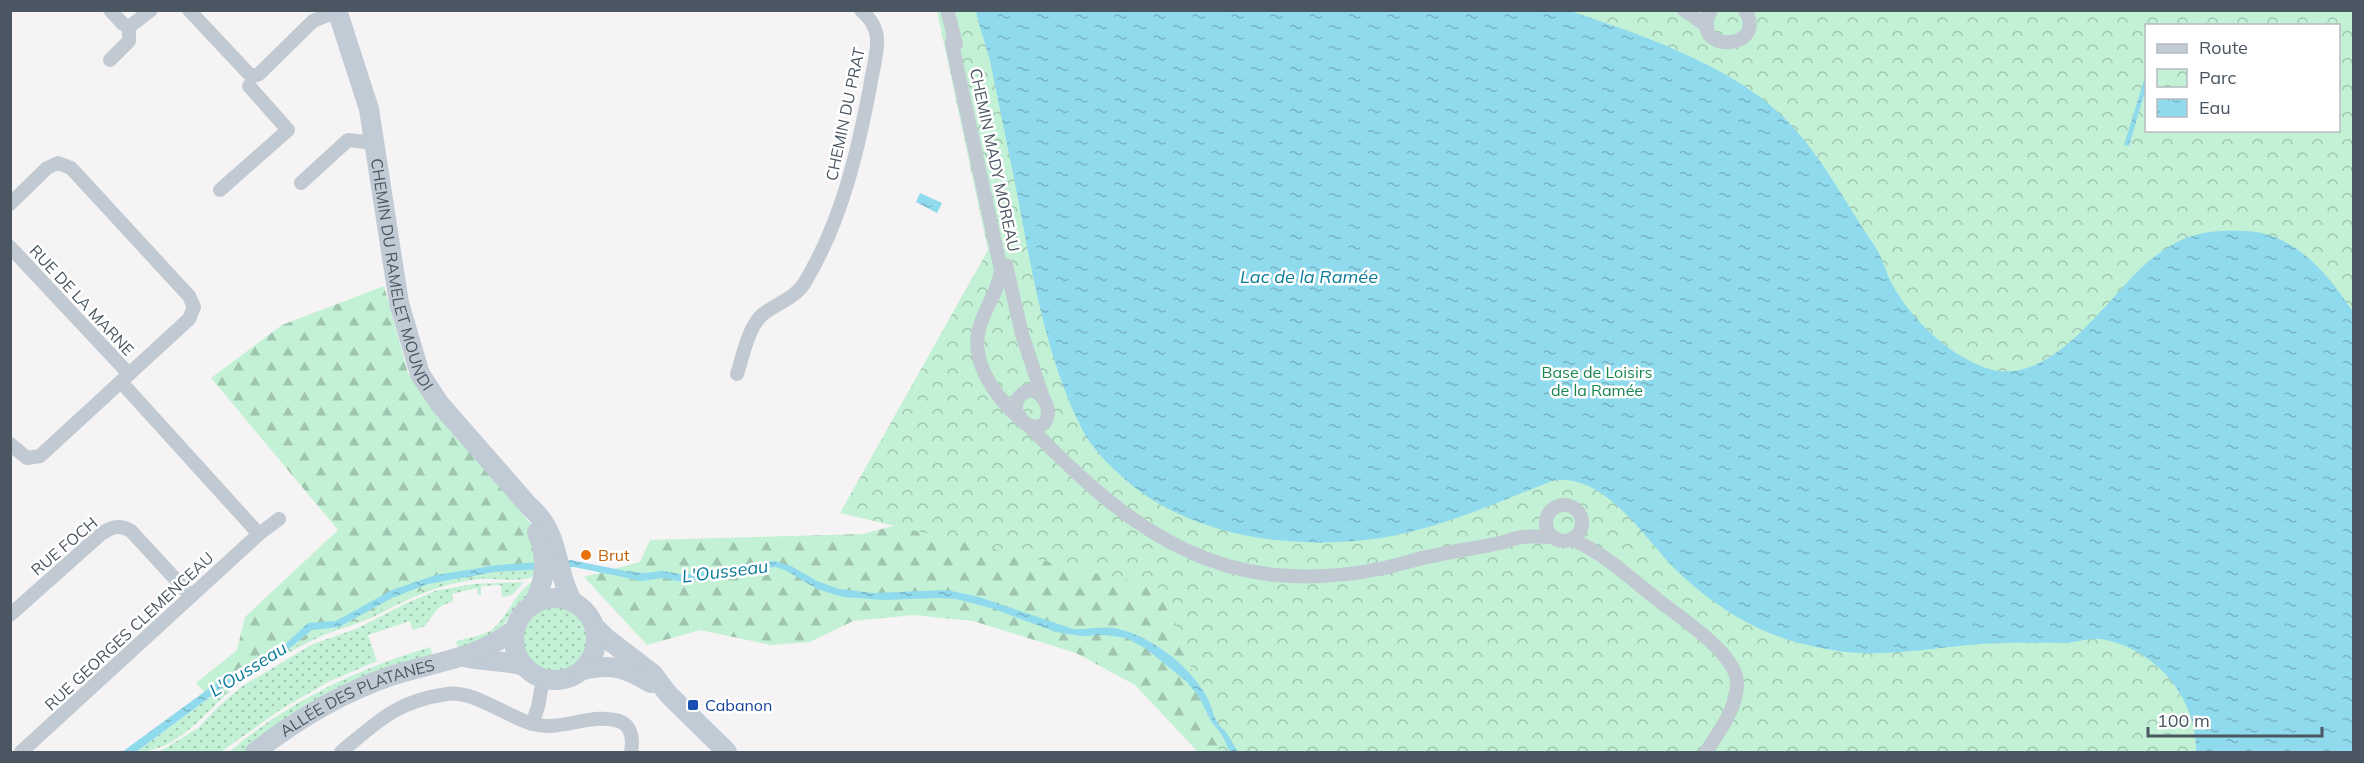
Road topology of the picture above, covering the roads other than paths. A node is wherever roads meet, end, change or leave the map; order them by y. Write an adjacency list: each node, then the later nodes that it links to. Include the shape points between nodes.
1 (110, 10): 11 (street)
2 (151, 10): 11 (street)
3 (189, 10): 14 (street)
4 (861, 10): 20 (street, CHEMIN DU PRAT, via 873,24 877,48 857,150 841,205 802,287 756,323)
5 (947, 10): 12 (street, CHEMIN MADY MOREAU)
6 (1684, 10): 10 (street)
7 (1711, 10): 10 (street)
8 (337, 11): 14 (street, via 313,21 282,45); 15 (main road, CHEMIN DU RAMELET MOUNDI, via 369,109)
9 (1748, 14): 10 (street, via 1745,35 1727,44 1714,39)
10 (1707, 26)
11 (129, 27): 13 (street, via 129,41)
12 (953, 36): 22 (street, CHEMIN MADY MOREAU, via 1009,281); 24 (street, CHEMIN MADY MOREAU, via 1001,270 998,288 979,327 978,352 992,387)
13 (110, 60)
14 (250, 81): 17 (street, via 288,130)
15 (375, 143): 16 (street, via 348,140); 35 (main road, CHEMIN DU RAMELET MOUNDI, via 399,303 420,374 439,403 530,506)
16 (301, 183)
17 (219, 190)
18 (10, 204): 21 (street, via 47,168 65,164 189,296 194,307 189,319)
19 (10, 247): 21 (street, RUE DE LA MARNE)
20 (737, 374)
21 (125, 378): 25 (street, via 40,456 27,458); 30 (street)
22 (1042, 395): 23 (street); 24 (street, via 1032,390 1018,397 1016,411)
23 (1048, 415): 24 (street, via 1042,425); 26 (street)
24 (1024, 422): 26 (street, CHEMIN MADY MOREAU)
25 (10, 444)
26 (1054, 451): 31 (street, CHEMIN MADY MOREAU, via 1102,497 1154,534 1198,556 1250,572 1290,577 1346,575)
27 (1546, 515): 29 (street, via 1555,507 1566,506 1579,513); 31 (street); 32 (street, via 1546,526)
28 (279, 519): 30 (street, RUE GEORGES CLEMENCEAU)
29 (1583, 524): 33 (street, via 1579,536); 34 (street)
30 (259, 534): 36 (street, RUE GEORGES CLEMENCEAU)
31 (1522, 537): 32 (street, CHEMIN MADY MOREAU)
32 (1554, 537): 33 (street)
33 (1571, 539): 34 (street)
34 (1599, 555): 53 (street, via 1712,643 1732,667 1737,679 1734,703)
35 (553, 565): 37 (main road, CHEMIN DU RAMELET MOUNDI); 38 (main road, CHEMIN DU RAMELET MOUNDI)
36 (191, 596): 39 (street, RUE FOCH, via 131,531 114,527 101,534); 48 (street, RUE GEORGES CLEMENCEAU)
37 (572, 602): 38 (main road, via 550,598); 40 (main road, via 589,616)
38 (533, 605): 41 (main road, via 520,617)
39 (10, 615)
40 (594, 626): 44 (main road, via 595,650); 46 (main road, via 653,674)
41 (515, 629): 42 (main road, ALLÉE DES PLATANES); 43 (main road, via 515,648)
42 (465, 657): 43 (main road, ALLÉE DES PLATANES); 49 (main road, ALLÉE DES PLATANES, via 390,676 350,694)
43 (524, 666): 45 (main road)
44 (583, 670): 45 (main road, via 564,679); 46 (main road, via 603,665 618,667)
45 (543, 679): 47 (street)
46 (669, 694): 52 (main road)
47 (532, 724): 50 (street, via 464,695 446,694 397,708); 51 (street, via 619,721 630,730)
48 (21, 753)
49 (255, 753)
50 (341, 753)
51 (631, 753)
52 (727, 753)
53 (1706, 753)

